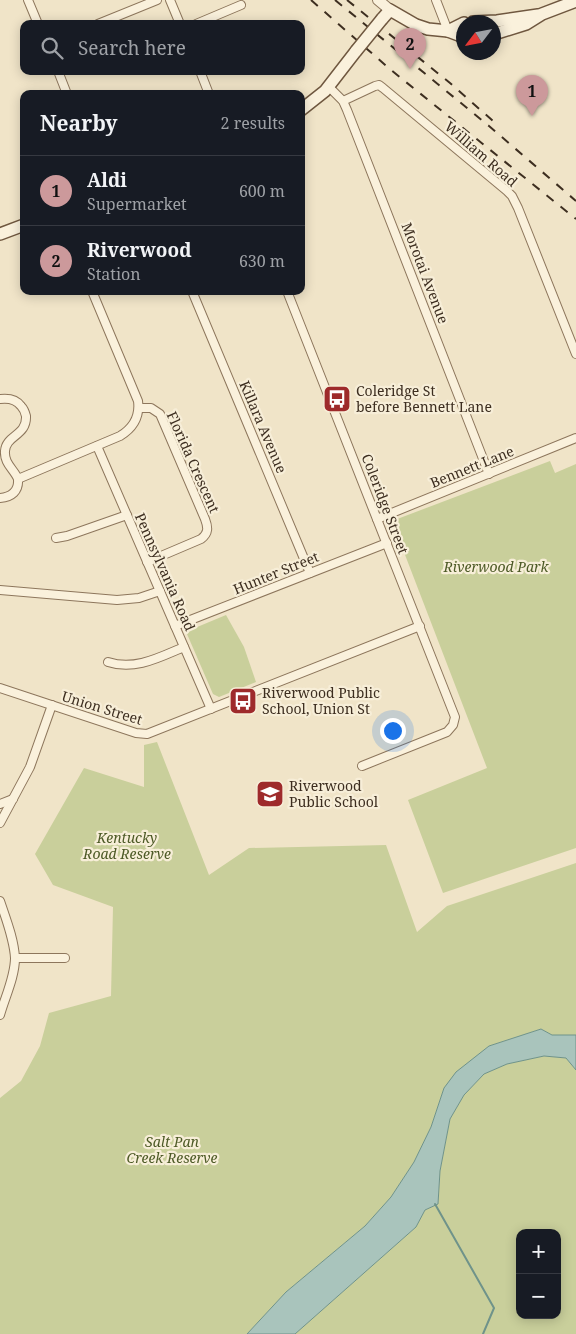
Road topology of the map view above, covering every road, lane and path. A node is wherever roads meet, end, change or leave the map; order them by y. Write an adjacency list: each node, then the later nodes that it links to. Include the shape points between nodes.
1 (28, 0): 10 (street)
2 (156, 0): 11 (street)
3 (170, 0): 12 (street)
4 (378, 0): 8 (street)
5 (436, 0): 16 (street)
6 (576, 1): 9 (main road)
7 (241, 5): 13 (street)
8 (390, 10): 16 (main road, via 416,25); 21 (main road, bridge)
9 (542, 14): 14 (main road); 17 (main road, via 526,24)
10 (36, 20)
11 (108, 20)
12 (178, 20)
13 (205, 20)
14 (501, 20)
15 (456, 27): 16 (main road)
16 (448, 31): 18 (main road)
17 (501, 32)
18 (456, 34)
19 (60, 75): 22 (street)
20 (202, 75): 23 (street)
21 (330, 87): 24 (street, Morotai Avenue); 25 (main road)
22 (65, 90)
23 (207, 90)
24 (343, 100): 31 (street, William Road, via 379,86 507,191 521,216); 36 (street, Morotai Avenue)
25 (305, 107)
26 (20, 226): 27 (main road)
27 (0, 234)
28 (94, 295): 33 (street)
29 (194, 295): 44 (street, Killara Avenue)
30 (290, 295): 40 (street, Coleridge Street)
31 (576, 354)
32 (0, 399): 37 (street, via 15,400 25,413 24,428 5,448 7,463)
33 (139, 408): 35 (street, via 135,422 128,430); 43 (street, Florida Crescent, via 151,408 160,414 208,530 201,539)
34 (576, 438): 36 (street, Bennett Lane)
35 (96, 446): 37 (street); 39 (street, Pennsylvania Road)
36 (490, 474): 40 (street, Bennett Lane)
37 (18, 479): 38 (street, via 13,495)
38 (0, 498)
39 (127, 515): 41 (street); 43 (street, Pennsylvania Road)
40 (377, 519): 42 (street, Coleridge Street)
41 (56, 538)
42 (387, 543): 44 (street, Hunter Street); 48 (street, Coleridge Street)
43 (147, 562): 46 (street, Pennsylvania Road)
44 (310, 573): 47 (street, Hunter Street)
45 (0, 590): 46 (street, via 117,600 139,598)
46 (160, 591): 47 (street, Pennsylvania Road)
47 (176, 626): 49 (street, Pennsylvania Road)
48 (420, 626): 53 (street, Union Street); 54 (street, Coleridge Street, via 454,711 455,721 447,732)
49 (184, 647): 50 (street, via 147,662 122,665); 53 (street, Pennsylvania Road)
50 (108, 662)
51 (0, 688): 52 (street, Union Street)
52 (52, 705): 53 (street, Union Street, via 142,734); 55 (street, via 30,767)
53 (211, 709)
54 (362, 766)
55 (12, 799): 56 (street); 57 (street)
56 (0, 804)
57 (0, 823)
58 (0, 901): 59 (street)
59 (14, 958): 60 (street); 61 (street)
60 (65, 958)
61 (0, 1015)

